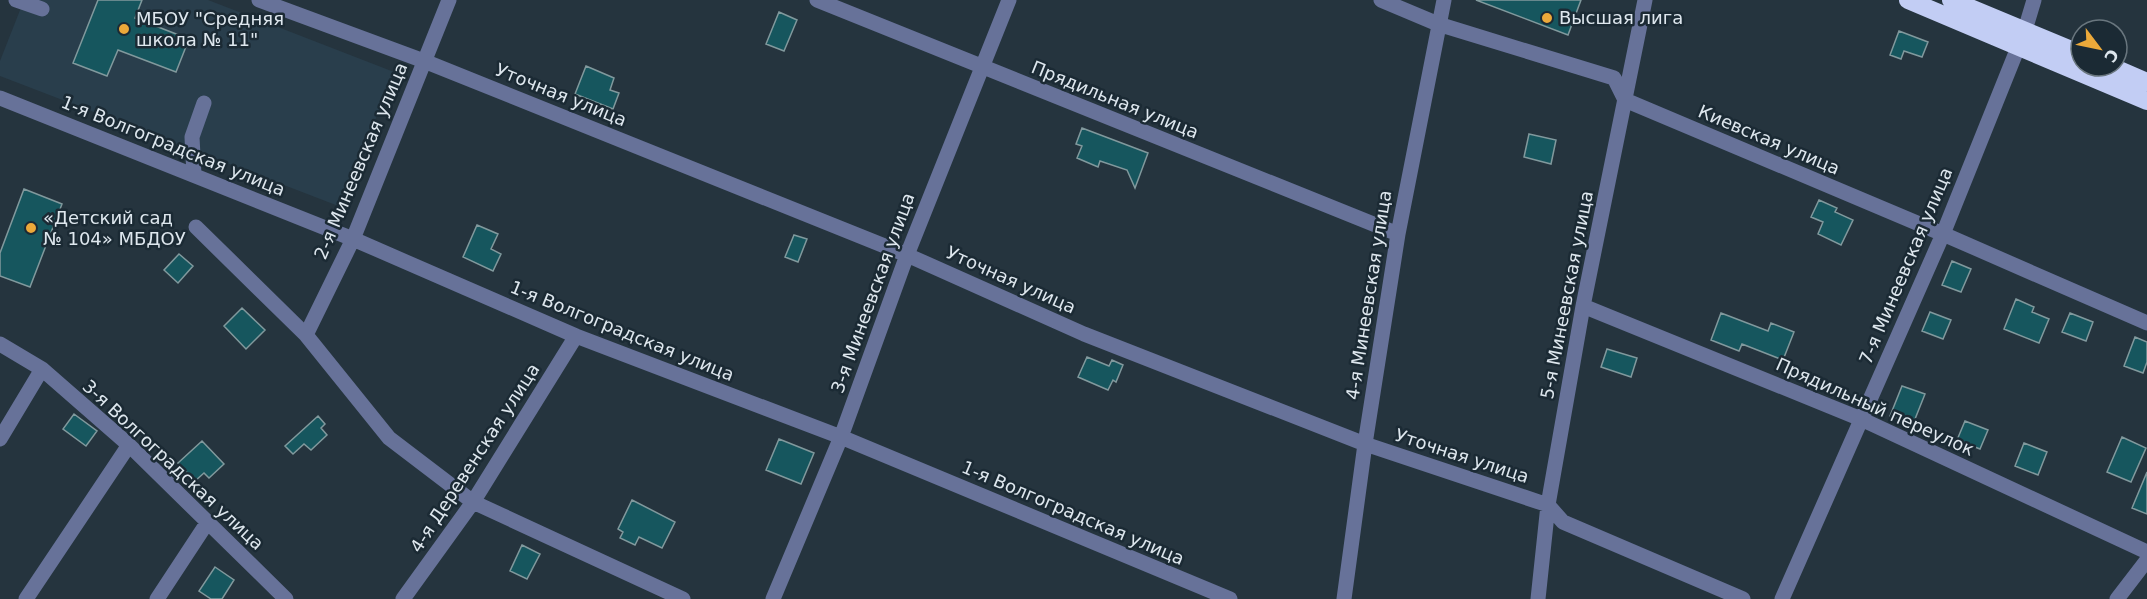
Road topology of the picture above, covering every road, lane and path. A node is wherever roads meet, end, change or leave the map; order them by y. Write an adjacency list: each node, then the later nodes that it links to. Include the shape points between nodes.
1 (16, 0): 12 (street)
2 (260, 0): 16 (street, Уточная улица)
3 (449, 0): 16 (street, 2-я Минеевская улица)
4 (818, 0): 17 (street, Прядильная улица)
5 (1010, 0): 17 (street, 3-я Минеевская улица)
6 (1380, 0): 13 (street)
7 (1444, 0): 13 (street, 4-я Минеевская улица)
8 (1645, 0): 21 (street, 5-я Минеевская улица)
9 (1908, 0): 14 (highway)
10 (1951, 0): 14 (highway)
11 (2034, 0): 14 (street, 7-я Минеевская улица)
12 (42, 9)
13 (1438, 24): 21 (street, via 1614,78); 26 (street, 4-я Минеевская улица)
14 (2022, 38): 15 (highway); 22 (highway); 27 (street, 7-я Минеевская улица)
15 (2069, 51)
16 (424, 61): 28 (street, 2-я Минеевская улица); 29 (street, Уточная улица)
17 (982, 67): 26 (street, Прядильная улица); 29 (street, 3-я Минеевская улица)
18 (2129, 74): 19 (highway)
19 (2147, 82)
20 (0, 98): 24 (street, 1-я Волгоградская улица)
21 (1625, 100): 27 (street, Киевская улица); 30 (street, 5-я Минеевская улица)
22 (2147, 100)
23 (204, 103): 24 (street, via 192,137)
24 (194, 175): 28 (street, 1-я Волгоградская улица)
25 (196, 226): 32 (street)
26 (1398, 234): 39 (street, 4-я Минеевская улица)
27 (1943, 234): 31 (street, Киевская улица); 36 (street, 7-я Минеевская улица)
28 (353, 239): 32 (street, 2-я Минеевская улица); 33 (street, 1-я Волгоградская улица)
29 (907, 255): 37 (street, 3-я Минеевская улица); 39 (street, Уточная улица, via 1084,334)
30 (1583, 306): 36 (street, Прядильный переулок); 42 (street, 5-я Минеевская улица)
31 (2147, 323)
32 (306, 335): 41 (street, via 388,438)
33 (576, 336): 37 (street, 1-я Волгоградская улица); 41 (street, 4-я Деревенская улица)
34 (0, 345): 35 (street, 3-я Волгоградская улица)
35 (42, 369): 38 (street); 40 (street, 3-я Волгоградская улица)
36 (1861, 419): 44 (street, Прядильный переулок); 56 (street, 7-я Минеевская улица)
37 (841, 438): 51 (street, 3-я Минеевская улица); 52 (street, 1-я Волгоградская улица)
38 (0, 439)
39 (1365, 444): 42 (street, Уточная улица); 53 (street, 4-я Минеевская улица)
40 (129, 445): 43 (street, 3-я Волгоградская улица); 46 (street)
41 (473, 502): 49 (street, 4-я Деревенская улица); 50 (street)
42 (1548, 505): 54 (street, 5-я Минеевская улица); 55 (street, Уточная улица, via 1563,522)
43 (207, 523): 47 (street); 48 (street, 3-я Волгоградская улица)
44 (2147, 552)
45 (2147, 560): 57 (street)
46 (26, 599)
47 (157, 599)
48 (286, 599)
49 (403, 599)
50 (683, 599)
51 (773, 599)
52 (1230, 599)
53 (1344, 599)
54 (1538, 599)
55 (1743, 599)
56 (1782, 599)
57 (2117, 599)

